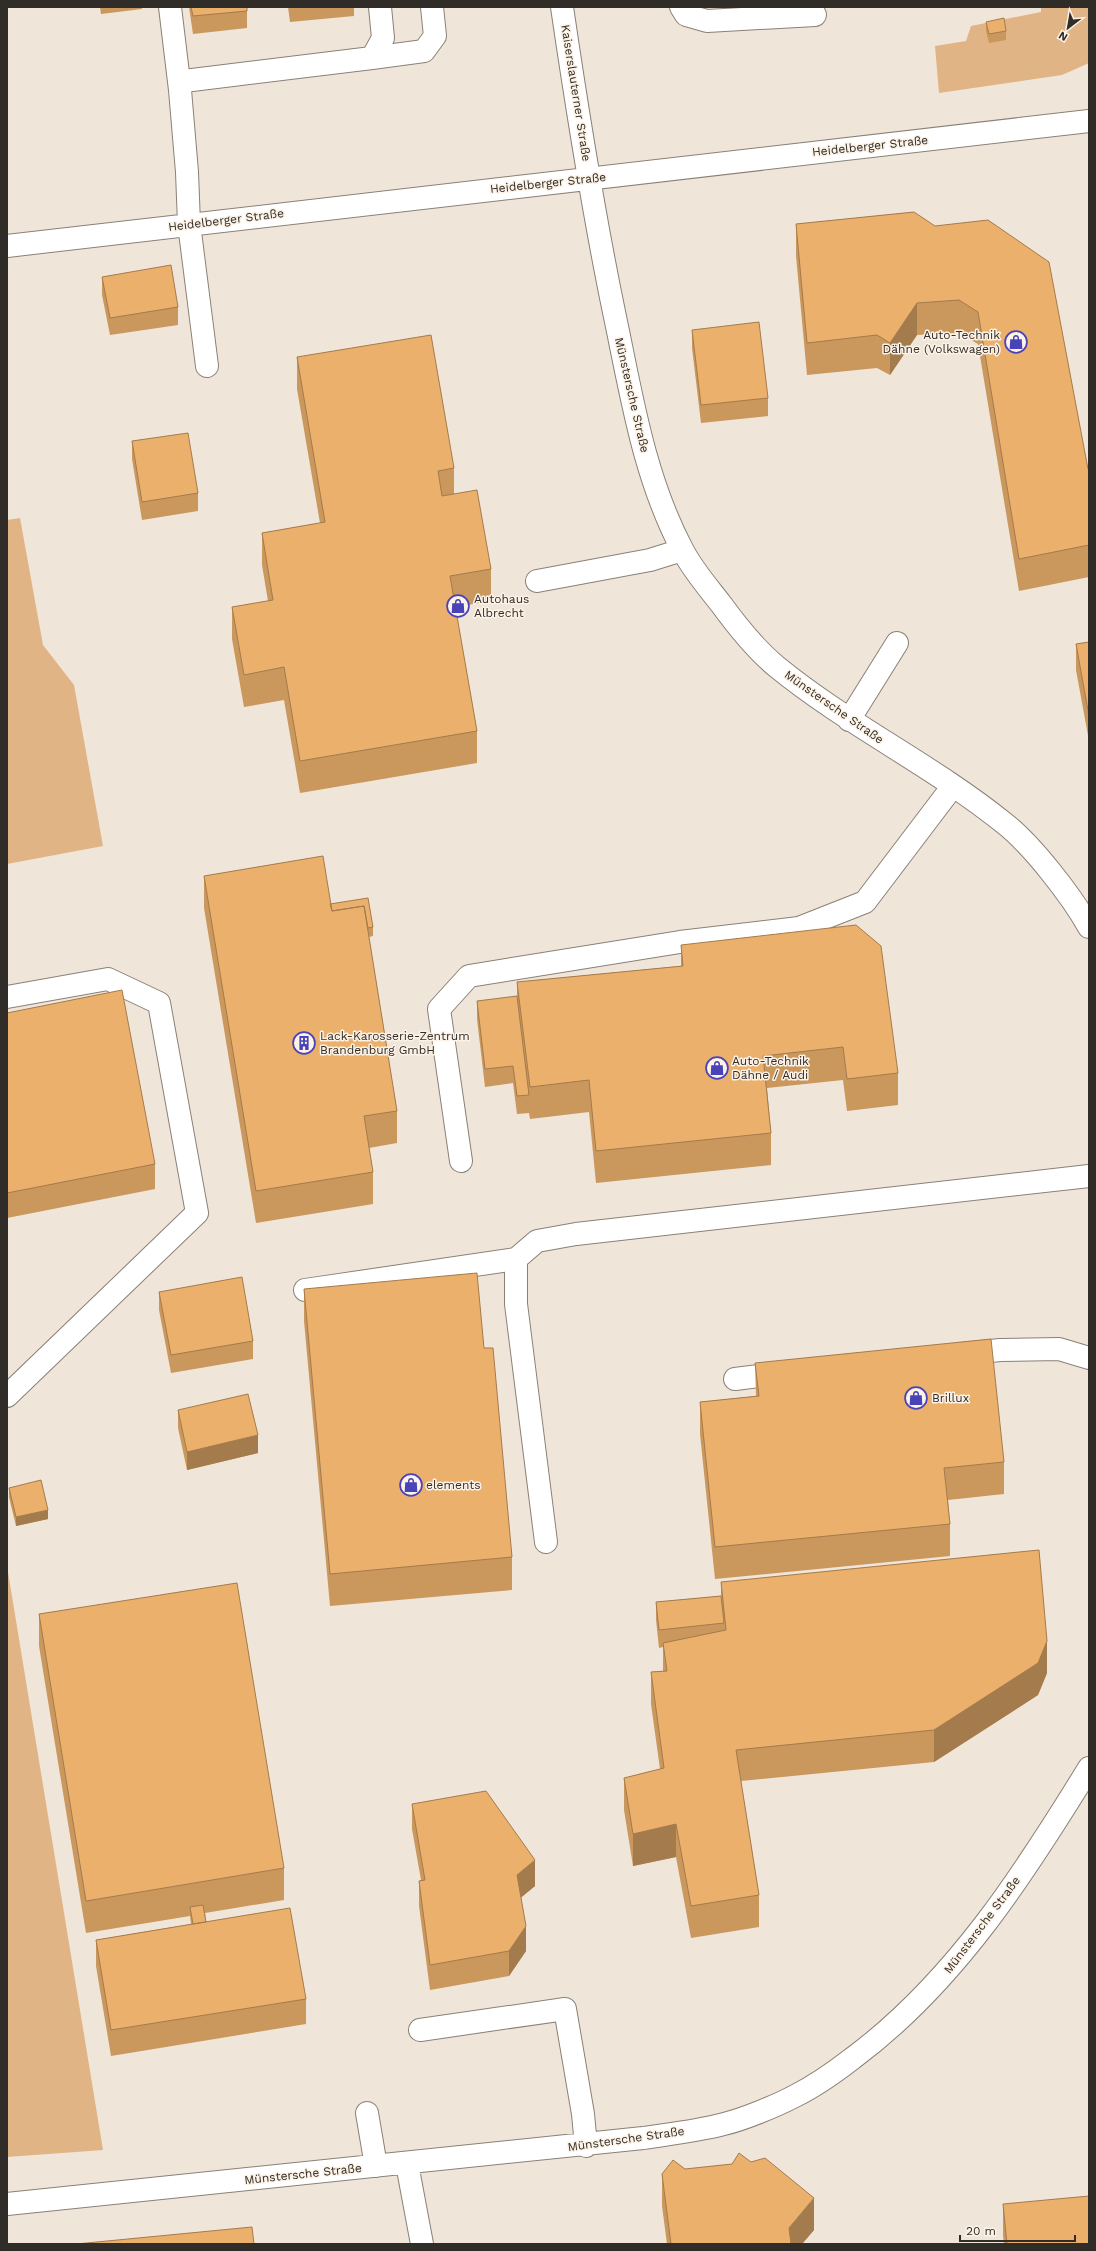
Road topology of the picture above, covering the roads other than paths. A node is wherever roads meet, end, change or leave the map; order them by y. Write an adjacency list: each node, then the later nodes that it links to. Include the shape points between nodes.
1 (170, 7): 8 (street)
2 (380, 7): 7 (street, via 383,38)
3 (432, 7): 7 (street, via 435,36 424,51)
4 (562, 7): 10 (street, Kaiserslauterner Straße)
5 (681, 7): 6 (street, via 686,14 707,21)
6 (814, 15)
7 (372, 58): 8 (street, via 184,81)
8 (180, 90): 11 (street)
9 (1089, 121): 10 (street, Heidelberger Straße)
10 (589, 178): 11 (street, Heidelberger Straße); 14 (street, Münstersche Straße, via 641,444 664,511)
11 (189, 224): 12 (street, Heidelberger Straße); 13 (street)
12 (7, 246)
13 (208, 366)
14 (682, 550): 15 (street, via 650,560); 17 (street, Münstersche Straße, via 739,628 774,665)
15 (537, 581)
16 (897, 643): 17 (street)
17 (849, 720): 18 (street, Münstersche Straße)
18 (953, 786): 19 (street, Münstersche Straße, via 1006,824 1043,864 1081,912); 21 (street, via 865,902 799,928 680,942 469,976 439,1009)
19 (1089, 927)
20 (7, 997): 29 (street, via 108,979 158,1003 198,1213)
21 (461, 1161)
22 (1089, 1176): 23 (street, via 576,1234 537,1241)
23 (516, 1259): 24 (street); 30 (street, via 516,1304)
24 (305, 1290)
25 (945, 1356): 26 (street, via 1000,1350 1059,1349)
26 (1089, 1358)
27 (805, 1371): 28 (street)
28 (735, 1378)
29 (7, 1396)
30 (546, 1542)
31 (1089, 1768): 34 (street, Münstersche Straße, via 1062,1812 965,1950 929,1992 876,2042 831,2075 794,2096 725,2124)
32 (420, 2030): 34 (street, via 565,2009)
33 (367, 2113): 36 (street)
34 (586, 2146): 35 (street, Münstersche Straße)
35 (407, 2164): 36 (street, Münstersche Straße); 38 (street)
36 (376, 2166): 37 (street, Münstersche Straße)
37 (7, 2204)
38 (422, 2244)

